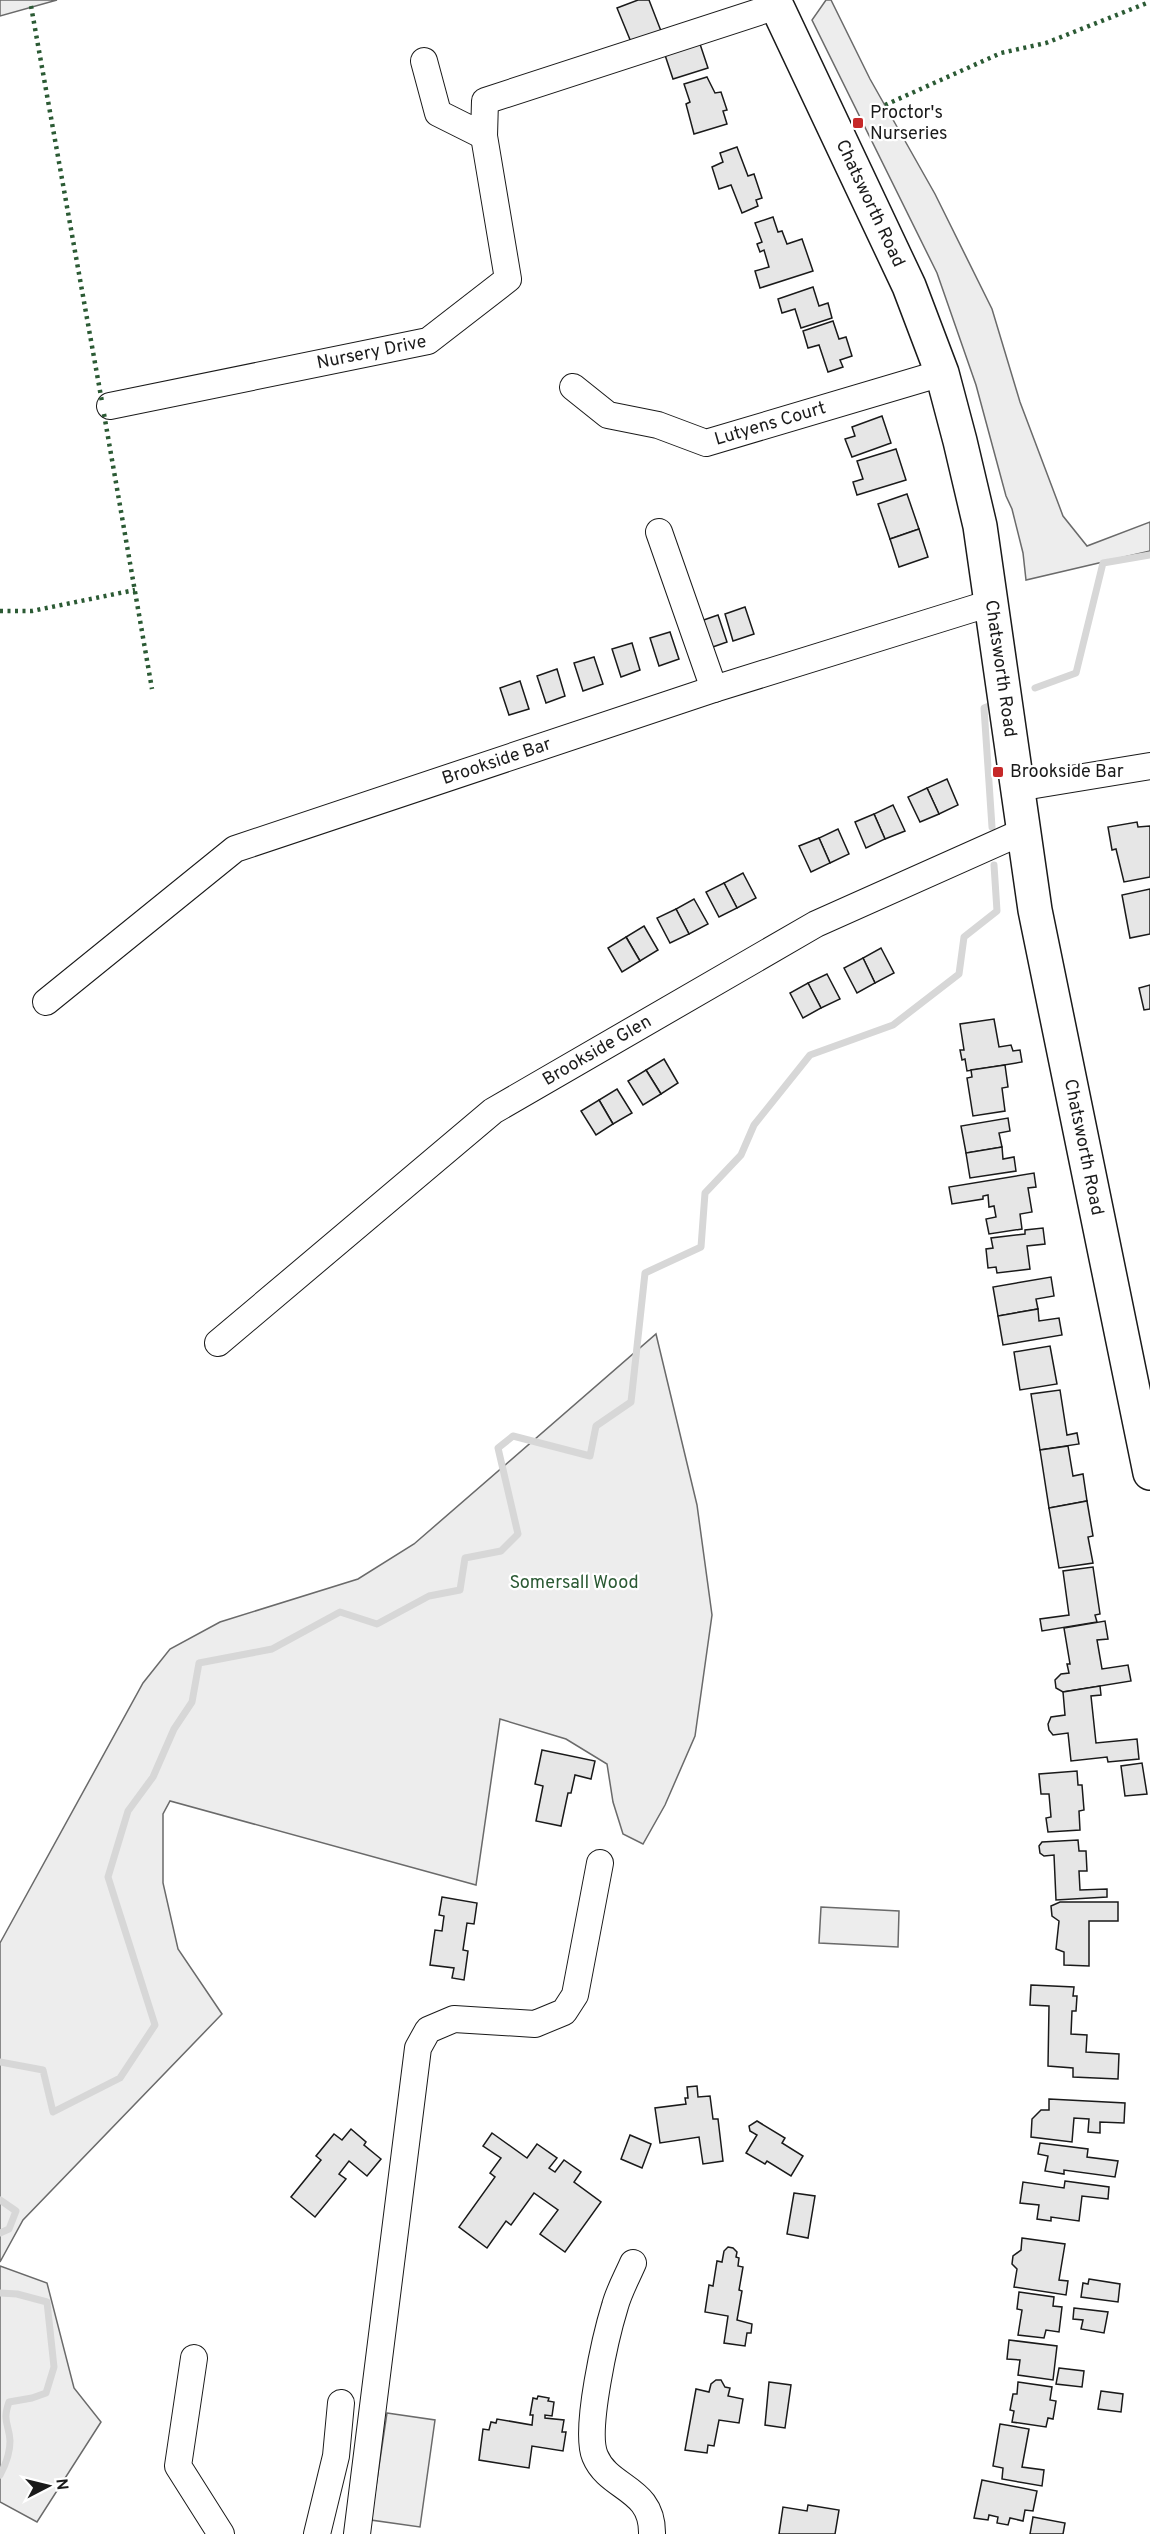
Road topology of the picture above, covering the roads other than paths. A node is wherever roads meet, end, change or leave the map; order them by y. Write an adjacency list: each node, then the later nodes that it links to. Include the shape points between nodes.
1 (775, 3): 3 (street, Nursery Drive, via 486,101); 4 (highway, Chatsworth Road, via 909,286)
2 (424, 61): 3 (street, via 438,113)
3 (484, 136): 6 (street, Nursery Drive, via 508,279 428,341)
4 (942, 373): 5 (street, Lutyens Court, via 706,442 658,425 608,415); 8 (highway, Chatsworth Road, via 980,526)
5 (573, 387)
6 (110, 406)
7 (659, 532): 9 (street)
8 (991, 603): 9 (street, Brookside Bar); 11 (highway, Chatsworth Road)
9 (714, 689): 13 (street, Brookside Bar, via 235,849)
10 (1150, 766): 11 (street)
11 (1017, 788): 12 (highway, Chatsworth Road)
12 (1022, 832): 14 (street, Brookside Glen, via 816,924 493,1111); 15 (highway, Chatsworth Road, via 1059,1036)
13 (46, 1002)
14 (218, 1342)
15 (1143, 1405): 16 (highway, Chatsworth Road)
16 (1150, 1473)
17 (600, 1863): 23 (street, via 575,1995 564,2012 535,2024 454,2019 428,2030 418,2048)
18 (633, 2263): 24 (street, via 615,2304 595,2402 592,2442 594,2456 603,2469 645,2504 653,2517)
19 (194, 2358): 21 (street, via 178,2466)
20 (341, 2403): 22 (street, via 336,2456)
21 (221, 2534)
22 (316, 2534)
23 (357, 2534)
24 (652, 2534)

